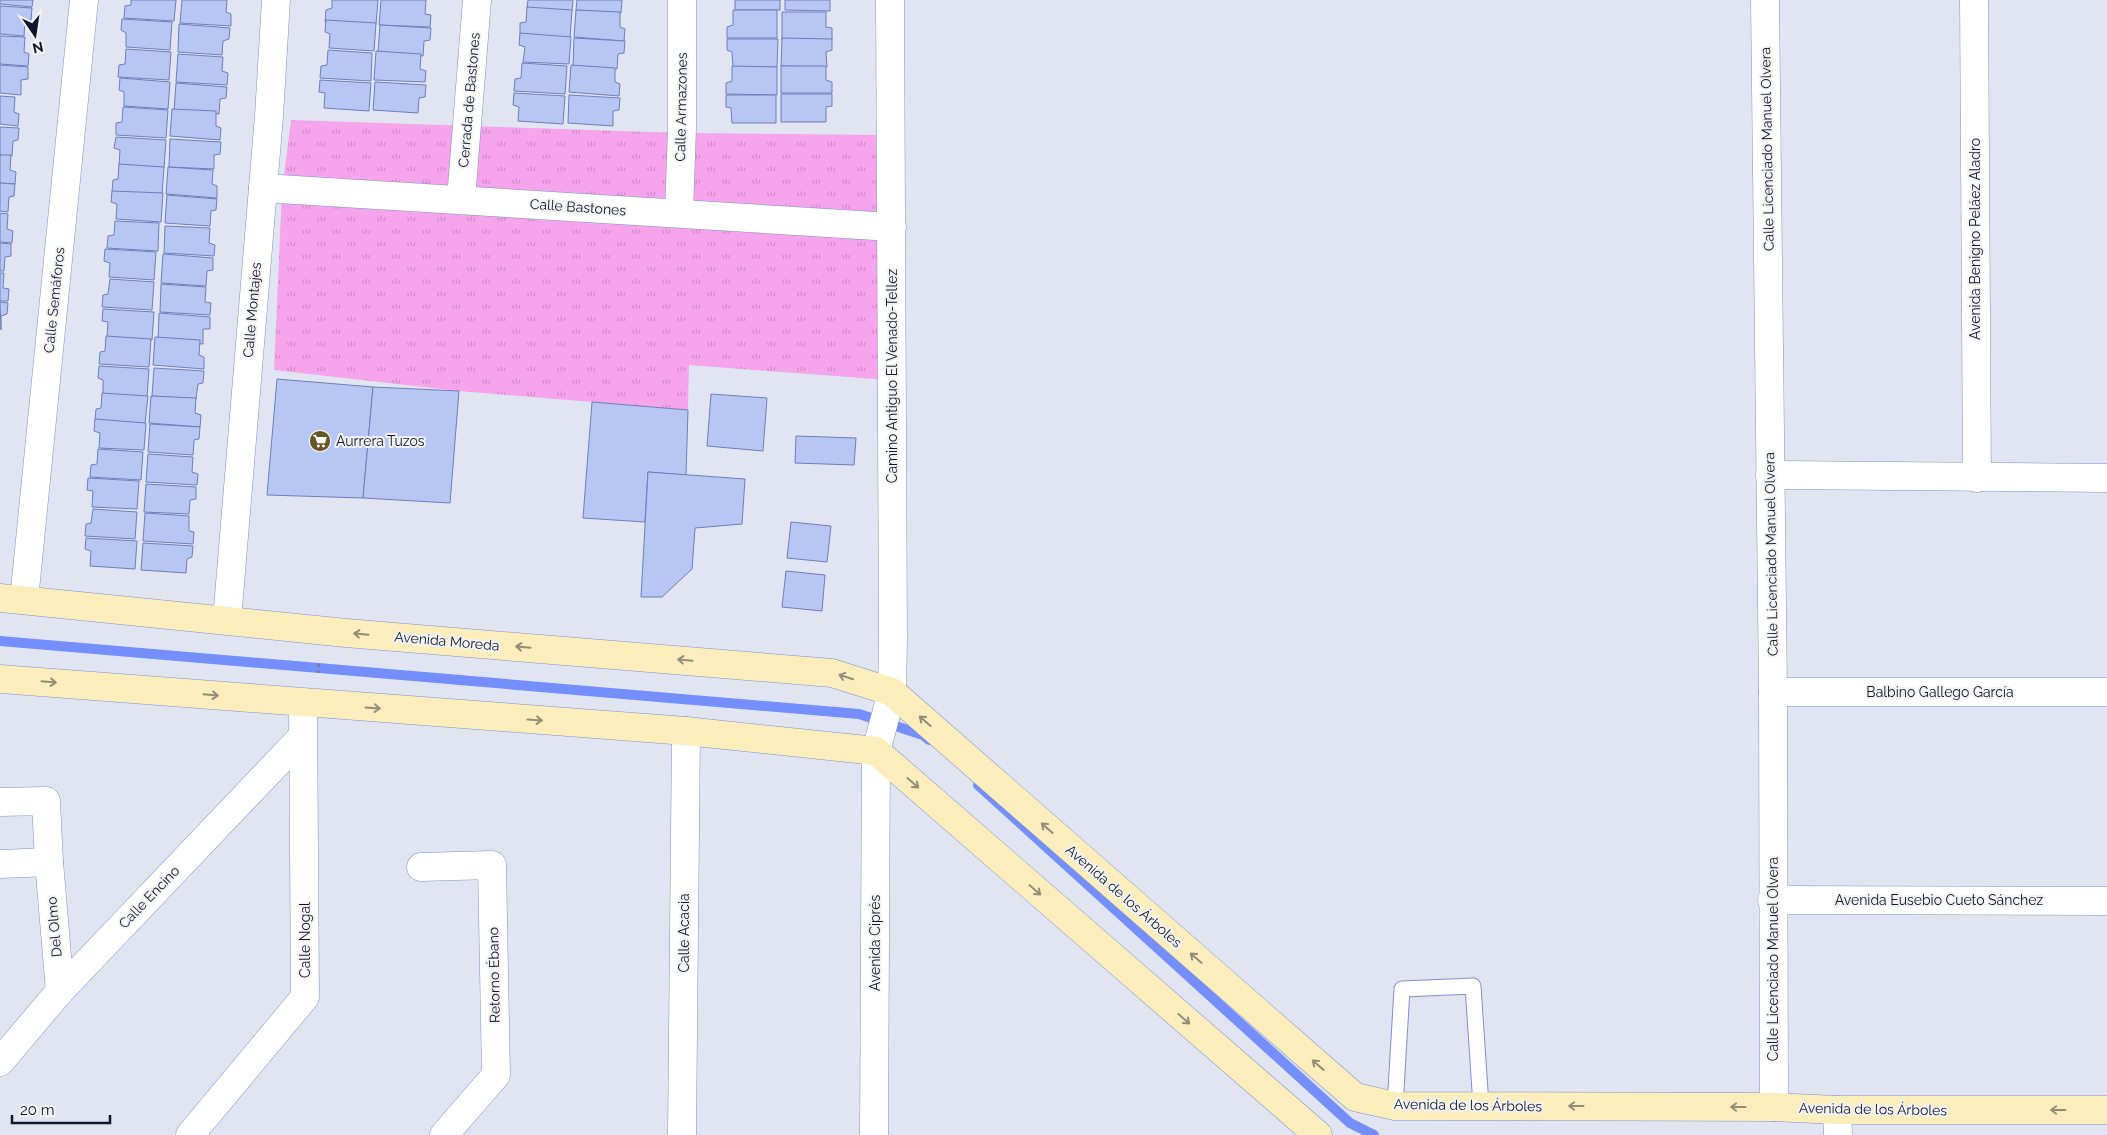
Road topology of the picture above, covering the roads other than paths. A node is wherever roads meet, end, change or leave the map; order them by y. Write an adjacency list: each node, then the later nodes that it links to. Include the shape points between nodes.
1 (84, 0): 15 (street, Calle Semáforos)
2 (276, 0): 8 (street, Calle Montajes)
3 (477, 0): 9 (street, Cerrada de Bastones)
4 (682, 0): 10 (street, Calle Armazones)
5 (890, 0): 11 (street, Camino Antiguo El Venado-Tellez)
6 (1765, 0): 12 (street, Calle Licenciado Manuel Olvera)
7 (1974, 0): 13 (street, Avenida Benigno Peláez Aladro)
8 (263, 188): 9 (street, Calle Bastones); 16 (street, Calle Montajes)
9 (461, 200): 10 (street, Calle Bastones)
10 (679, 214): 11 (street, Calle Bastones)
11 (892, 227): 18 (street, Camino Antiguo El Venado-Tellez)
12 (1770, 475): 13 (street); 19 (street, Calle Licenciado Manuel Olvera)
13 (1977, 478): 14 (street)
14 (2107, 478)
15 (12, 599): 16 (main road, Avenida Moreda)
16 (227, 620): 18 (main road, Avenida Moreda, one-way to 16, via 832,672 356,634)
17 (0, 678): 21 (main road, one-way to 21)
18 (892, 692): 24 (street, Camino Antiguo El Venado-Tellez); 33 (main road, Avenida de los Árboles, one-way to 18, via 1355,1097)
19 (1773, 692): 20 (street, Balbino Gallego García); 29 (street, Calle Licenciado Manuel Olvera)
20 (2107, 692)
21 (303, 703): 22 (main road, one-way to 22); 23 (street, Calle Nogal)
22 (686, 731): 24 (main road); 40 (street, Calle Acacia)
23 (303, 736): 31 (street, Calle Encino); 38 (street, Calle Nogal, via 305,997)
24 (876, 751): 41 (street, Avenida Ciprés); 42 (main road, one-way to 42)
25 (0, 802): 26 (street, Del Olmo, via 46,801)
26 (48, 862): 27 (street); 31 (street, Del Olmo)
27 (0, 864)
28 (421, 867): 39 (street, Retorno Ébano, via 492,866 496,1075)
29 (1772, 900): 30 (street, Avenida Eusebio Cueto Sánchez); 35 (street, Calle Licenciado Manuel Olvera)
30 (2107, 900)
31 (60, 991): 32 (street, Calle Encino)
32 (0, 1062)
33 (1395, 1106): 34 (main road, Avenida de los Árboles); 34 (lane, via 1402,989 1472,986)
34 (1481, 1106): 35 (main road, Avenida de los Árboles, one-way to 34)
35 (1774, 1107): 37 (main road, Avenida de los Árboles)
36 (2107, 1110): 37 (main road, Avenida de los Árboles, one-way to 37)
37 (1838, 1123)
38 (190, 1135)
39 (444, 1135)
40 (682, 1135)
41 (874, 1135)
42 (1318, 1135)

